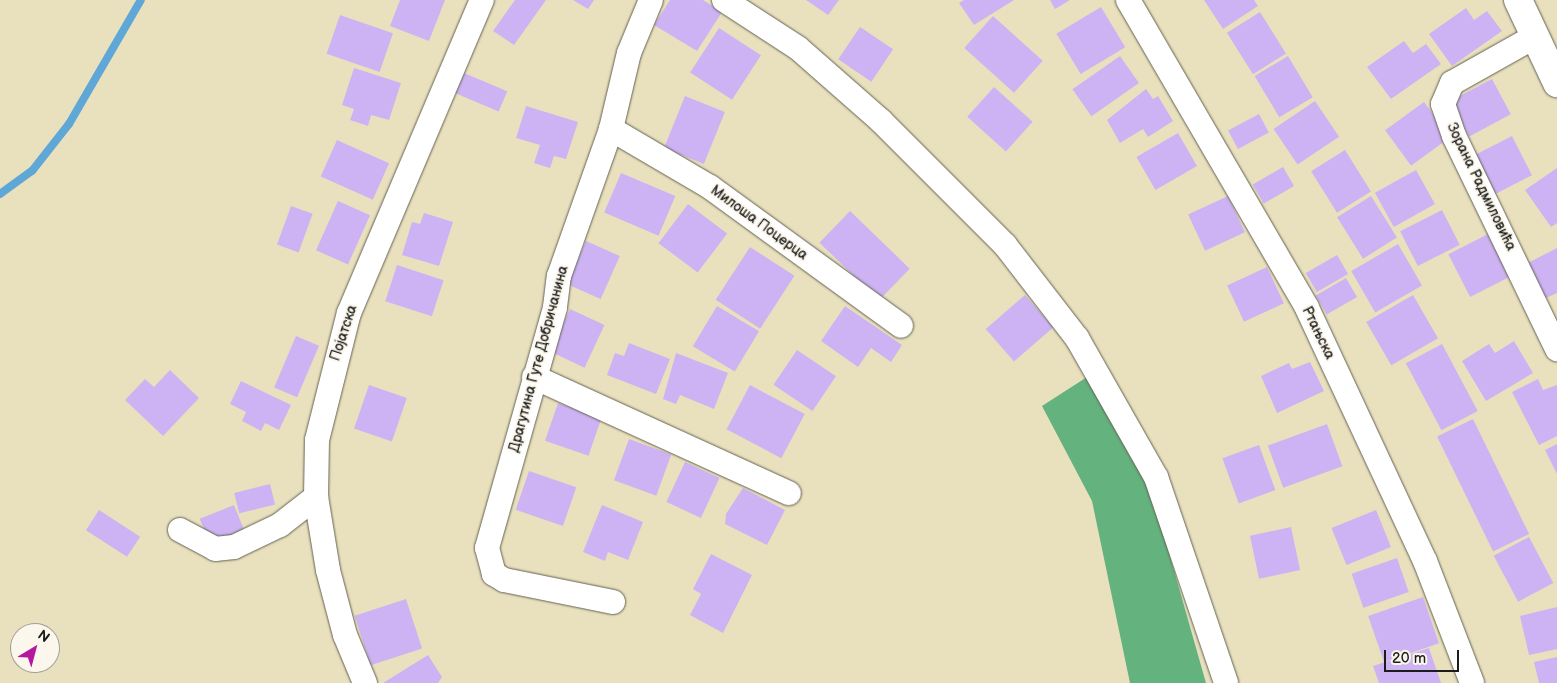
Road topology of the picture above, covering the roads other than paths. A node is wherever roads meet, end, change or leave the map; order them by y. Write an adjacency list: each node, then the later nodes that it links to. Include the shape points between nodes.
1 (482, 0): 13 (street, Појатска, via 349,313 317,440)
2 (651, 0): 8 (street, Драгутина Гуте Добричанина, via 629,53)
3 (724, 0): 17 (street, via 798,48 880,121 1005,245 1077,338 1156,477)
4 (1128, 0): 18 (street, Ртањска, via 1307,308 1424,561)
5 (1518, 0): 6 (street)
6 (1534, 37): 7 (street); 10 (street, Зорана Радмиловића, via 1452,83 1443,104 1454,136)
7 (1557, 83)
8 (611, 129): 9 (street, Милоша Поцерца, via 710,187); 11 (street, Драгутина Гуте Добричанина, via 560,276)
9 (901, 326)
10 (1557, 350)
11 (534, 377): 12 (street); 15 (street, Драгутина Гуте Добричанина, via 497,505 487,548 489,563 494,574 504,580)
12 (789, 493)
13 (316, 497): 14 (street, via 280,525 234,547 215,549); 16 (street, Појатска, via 328,570 345,635)
14 (180, 530)
15 (613, 602)
16 (365, 683)
17 (1226, 683)
18 (1472, 683)

